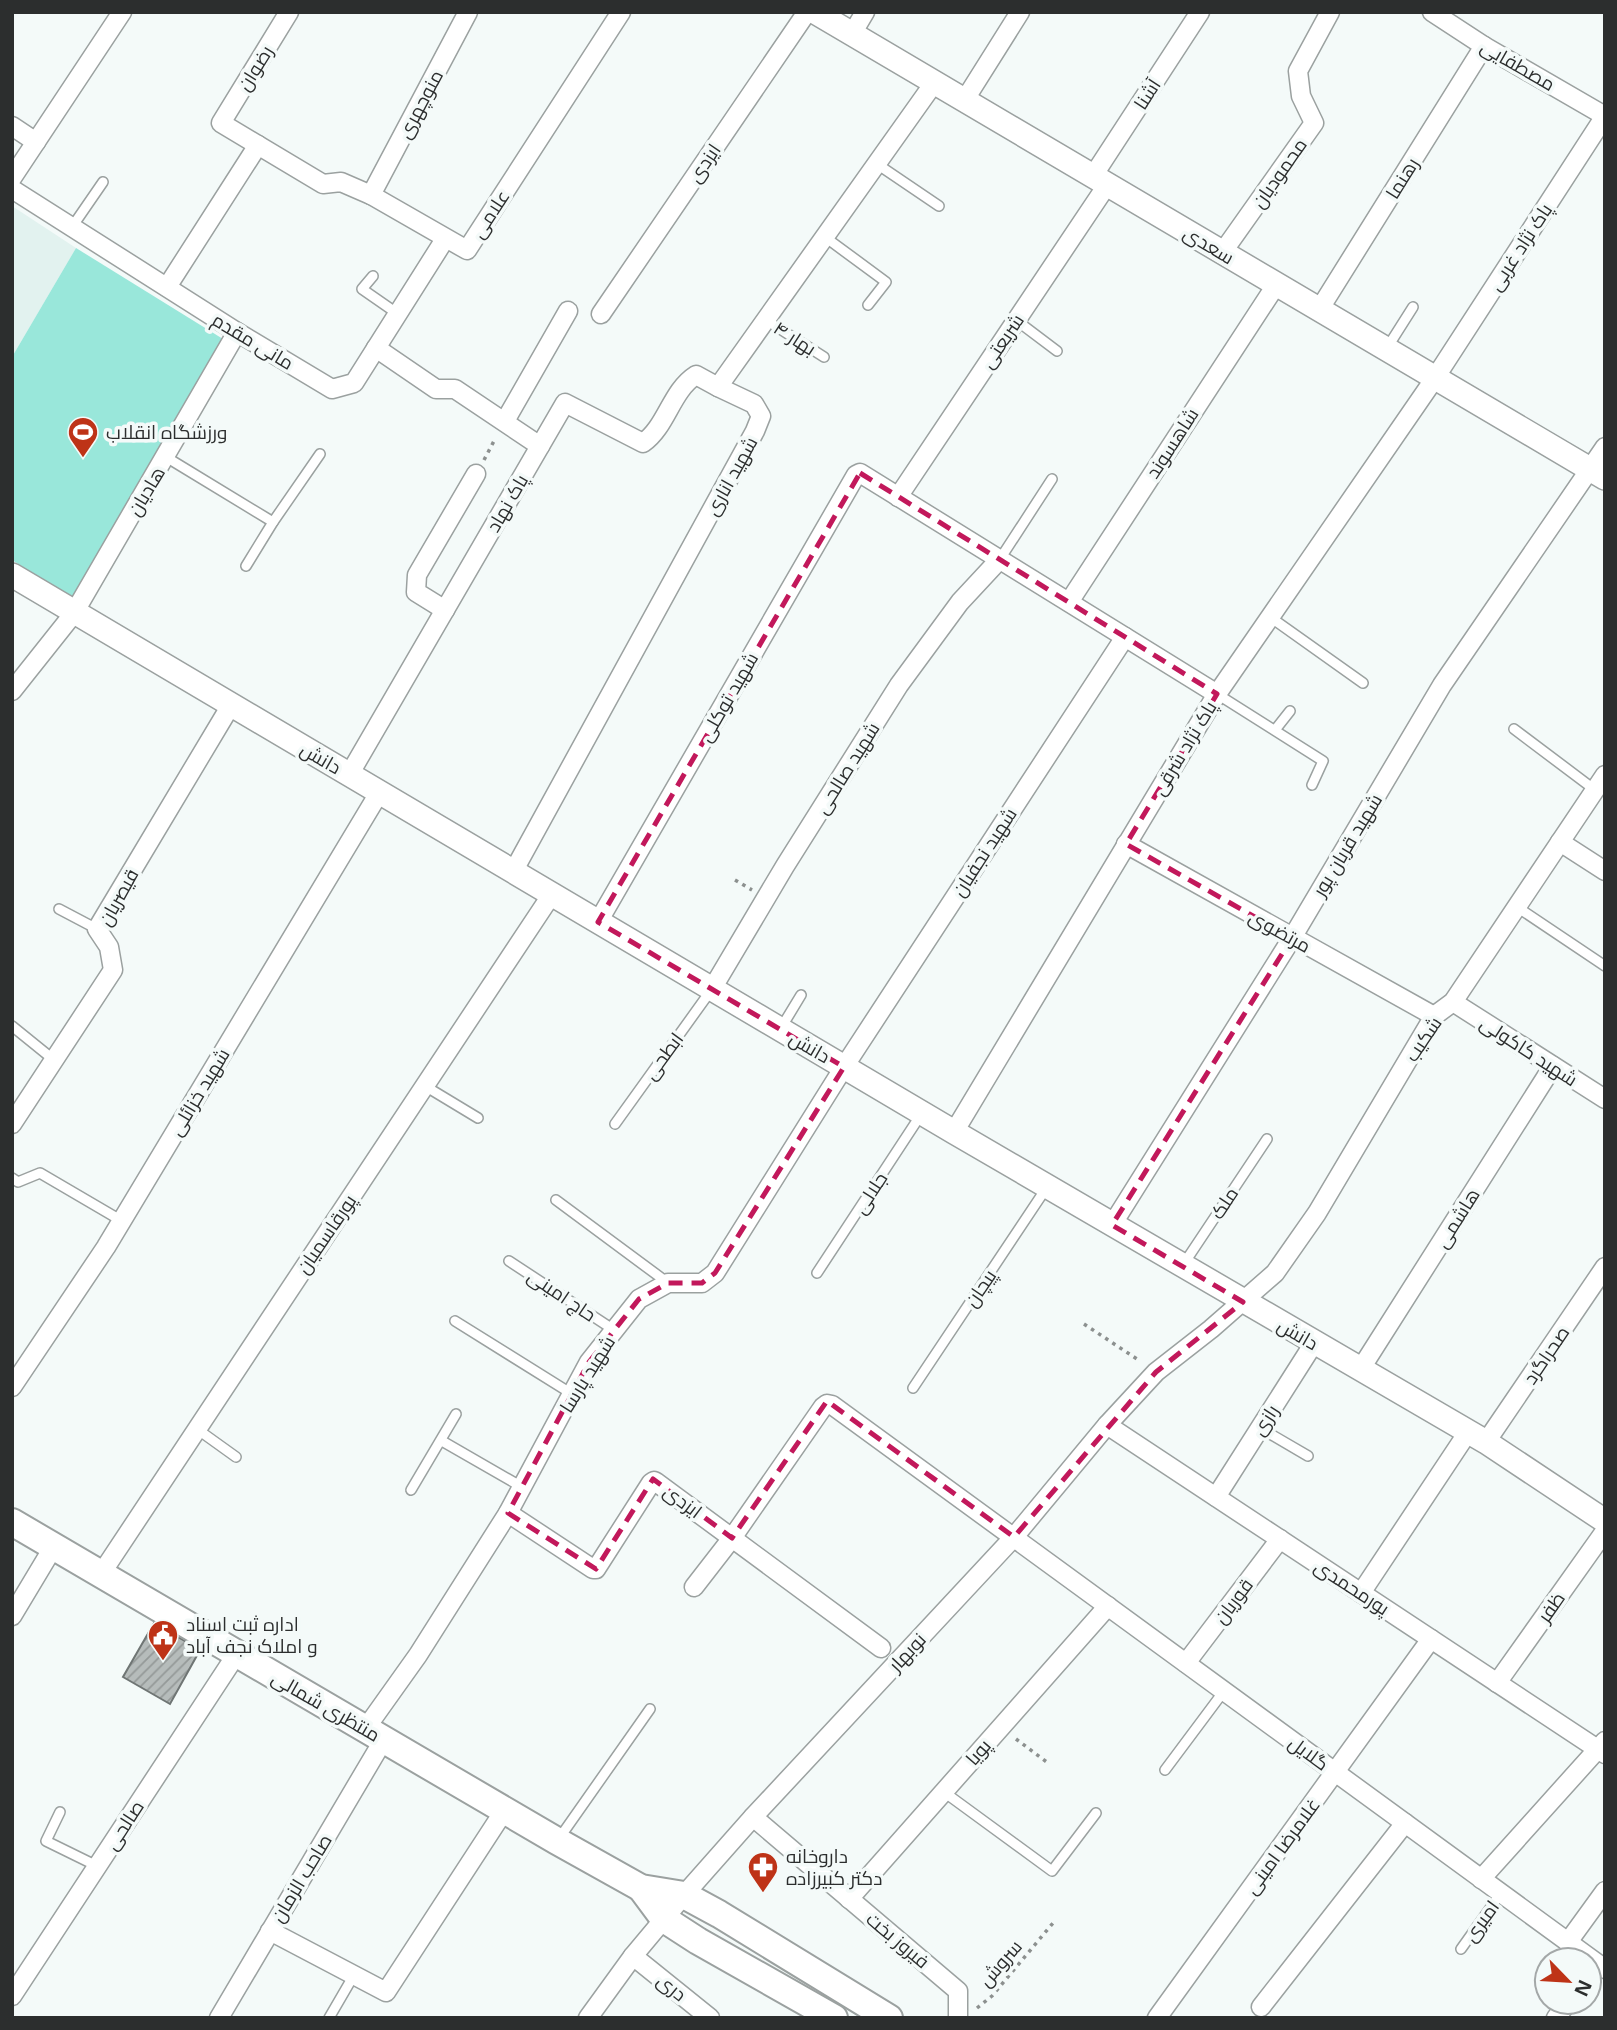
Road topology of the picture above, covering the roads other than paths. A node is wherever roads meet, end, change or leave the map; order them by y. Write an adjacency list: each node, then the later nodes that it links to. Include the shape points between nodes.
1 (121, 12): 19 (street)
2 (289, 12): 17 (street, رضوان)
3 (468, 12): 26 (street, منوچهری)
4 (621, 12): 30 (street, علامی, via 467,250)
5 (807, 12): 40 (street, ایزدی)
6 (814, 12): 12 (street, سعدی)
7 (865, 12): 12 (street)
8 (1020, 12): 15 (street)
9 (1200, 12): 23 (street, آشنا)
10 (1330, 12): 31 (street, محمودیان, via 1298,71 1301,96 1314,124)
11 (1432, 12): 13 (street, مصطفایی)
12 (852, 34): 14 (street, سعدی)
13 (1484, 46): 16 (street, مصطفایی); 37 (street, رهنما)
14 (934, 83): 15 (street, سعدی); 21 (street)
15 (964, 101): 23 (street, سعدی)
16 (1605, 116): 48 (street, پاک نژاد غربی)
17 (221, 123): 20 (street, علامی)
18 (12, 126): 19 (street)
19 (36, 142): 22 (street)
20 (258, 145): 26 (street, علامی, via 323,184 341,182); 34 (street)
21 (877, 164): 27 (lane); 29 (street)
22 (12, 178)
23 (1100, 181): 31 (street, سعدی); 42 (street, شریعتی)
24 (103, 182): 28 (lane)
25 (12, 189): 28 (street, مانی مقدم)
26 (371, 195): 30 (street, علامی)
27 (939, 206)
28 (72, 227): 34 (street, مانی مقدم)
29 (825, 237): 35 (lane, via 886,282); 41 (street)
30 (445, 239): 39 (street, مانی مقدم)
31 (1222, 253): 33 (street, سعدی)
32 (373, 276): 39 (lane, via 362,289)
33 (1276, 285): 37 (street, سعدی); 63 (street, شاهسوند)
34 (167, 288): 43 (street, مانی مقدم)
35 (868, 305)
36 (1413, 307): 45 (lane)
37 (1319, 310): 45 (street, سعدی)
38 (568, 311): 50 (street)
39 (398, 314): 44 (street, مانی مقدم)
40 (601, 314)
41 (766, 320): 47 (lane, بهار ۴); 49 (street)
42 (1016, 320): 46 (lane); 58 (street, شریعتی)
43 (237, 332): 44 (street, مانی مقدم, via 332,389 354,383); 54 (street, هادیان)
44 (376, 348): 50 (street, via 436,389 455,389)
45 (1386, 349): 48 (street, سعدی)
46 (1057, 351)
47 (824, 357)
48 (1435, 378): 56 (street, سعدی); 66 (street, پاک نژاد شرقی)
49 (718, 387): 51 (street, پاک نهاد, via 696,375 685,382 655,435 643,443 565,403); 82 (street, شهید اناری, via 754,404 761,416 755,431)
50 (505, 421): 51 (street)
51 (540, 446): 64 (street, پاک نهاد)
52 (1605, 447): 56 (street, شهید قربان پور)
53 (320, 454): 59 (lane)
54 (166, 457): 59 (lane); 65 (street, هادیان)
55 (477, 474): 64 (street, via 417,575 416,592)
56 (1598, 474): 88 (street, شهید قربان پور, via 1442,685)
57 (1052, 479): 60 (lane)
58 (898, 497): 60 (street); 86 (street, شهید توکلی, via 860,473 856,475)
59 (273, 522): 61 (lane)
60 (1000, 559): 63 (street); 90 (street, شهید صالحی, via 960,602 899,685)
61 (247, 566)
62 (12, 575): 65 (street, دانش)
63 (1069, 602): 67 (street)
64 (444, 610): 75 (street, پاک نهاد)
65 (74, 613): 69 (street, هادیان); 71 (street, دانش)
66 (1270, 617): 68 (lane); 70 (street, پاک نژاد شرقی)
67 (1125, 636): 70 (street); 98 (street, شهید نجفیان)
68 (1363, 683)
69 (12, 691)
70 (1217, 694): 74 (lane); 80 (street, پاک نژاد شرقی)
71 (231, 705): 75 (street, دانش); 87 (street, قیصریان)
72 (1290, 711): 74 (lane)
73 (1514, 729): 76 (lane)
74 (1275, 730): 77 (lane, via 1323,761)
75 (349, 775): 78 (street, دانش)
76 (1600, 783): 79 (street, شکیب)
77 (1312, 785)
78 (379, 793): 82 (street, دانش); 110 (street, شهید خزائلی)
79 (1560, 842): 81 (street); 84 (street, شکیب)
80 (1126, 844): 88 (street, مرتضوی); 105 (street, پاک نژاد شرقی)
81 (1605, 871)
82 (513, 872): 83 (street, دانش)
83 (552, 894): 86 (street, دانش); 99 (street, پورقاسمیان)
84 (1517, 907): 89 (lane); 92 (street, شکیب)
85 (59, 909): 87 (lane)
86 (598, 922): 90 (street, دانش)
87 (97, 929): 96 (street, قیصریان, via 109,947 113,970)
88 (1292, 938): 93 (street, مرتضوی); 111 (street, شهید قربان پور)
89 (1605, 966)
90 (712, 989): 95 (street, دانش); 104 (lane, ابطحی)
91 (802, 995): 95 (lane)
92 (1453, 1002): 93 (street, شکیب); 97 (street, شهید کاکولی)
93 (1434, 1016): 117 (street, شکیب, via 1317,1213 1275,1273)
94 (12, 1026): 96 (lane)
95 (780, 1030): 98 (street, دانش)
96 (54, 1060): 103 (street, قیصریان)
97 (1553, 1066): 100 (street, شهید کاکولی); 121 (street, هاشمی)
98 (844, 1067): 101 (street, دانش); 116 (street, شهید پارسا, via 715,1273 702,1283)
99 (425, 1086): 102 (lane); 128 (street, پورقاسمیان)
100 (1605, 1099)
101 (922, 1113): 105 (street, دانش); 115 (lane, جلالی)
102 (478, 1118)
103 (12, 1124)
104 (615, 1124)
105 (954, 1132): 108 (street, دانش)
106 (1266, 1139): 113 (lane, ملک)
107 (12, 1178): 110 (lane, via 18,1182 40,1173)
108 (1047, 1187): 111 (street, دانش); 123 (lane, پیچان)
109 (556, 1200): 116 (lane)
110 (122, 1221): 122 (street, شهید خزائلی)
111 (1112, 1225): 113 (street, دانش)
112 (509, 1261): 119 (lane, حاج امینی)
113 (1182, 1266): 117 (street, دانش)
114 (1605, 1267): 129 (street, صحراگرد)
115 (817, 1273)
116 (668, 1283): 119 (street, شهید پارسا, via 639,1299)
117 (1242, 1302): 120 (street, دانش); 126 (street, نوبهار, via 1156,1372)
118 (456, 1321): 124 (lane)
119 (614, 1330): 124 (street, شهید پارسا)
120 (1314, 1343): 121 (street, دانش); 127 (street, رازی)
121 (1360, 1370): 129 (street, دانش)
122 (12, 1387)
123 (913, 1388)
124 (572, 1394): 133 (street, شهید پارسا)
125 (456, 1414): 130 (lane)
126 (1107, 1425): 135 (street, پورمحمدی); 140 (street, نوبهار)
127 (1260, 1428): 131 (lane); 135 (street, رازی)
128 (197, 1429): 132 (lane); 144 (street, پورقاسمیان)
129 (1477, 1437): 137 (street, دانش); 146 (street, صحراگرد)
130 (442, 1440): 133 (lane); 134 (lane)
131 (1308, 1456)
132 (236, 1457)
133 (522, 1487): 136 (street, شهید پارسا)
134 (411, 1490)
135 (1216, 1497): 142 (street, پورمحمدی)
136 (508, 1513): 141 (street, ایزدی, via 596,1569 654,1481); 156 (street, شهید پارسا)
137 (1605, 1521)
138 (12, 1522): 143 (main road, منتظری شمالی)
139 (1605, 1531): 153 (street, ظفر)
140 (1014, 1537): 141 (street, گلایل, via 827,1404); 147 (street, گلایل); 164 (street, نوبهار)
141 (732, 1538): 145 (street); 150 (street, ایزدی)
142 (1280, 1539): 146 (street, پورمحمدی); 152 (street, قوریان)
143 (54, 1546): 144 (main road, منتظری شمالی); 148 (street)
144 (101, 1574): 151 (main road, منتظری شمالی)
145 (694, 1587)
146 (1361, 1593): 149 (street, پورمحمدی)
147 (1108, 1606): 152 (street, گلایل); 160 (street, پویا)
148 (12, 1616)
149 (1431, 1639): 153 (street, پورمحمدی); 159 (street, غلامرضا امینی)
150 (881, 1648)
151 (236, 1655): 156 (main road, منتظری شمالی); 167 (street, صالحی)
152 (1186, 1663): 154 (street, گلایل)
153 (1497, 1683): 157 (street, پورمحمدی)
154 (1224, 1691): 158 (lane); 159 (street, گلایل)
155 (650, 1709): 166 (lane)
156 (375, 1734): 161 (main road, منتظری شمالی); 175 (street, صاحب الزمان)
157 (1602, 1748): 168 (street)
158 (1165, 1770)
159 (1336, 1772): 165 (street, گلایل); 190 (street, غلامرضا امینی)
160 (944, 1792): 163 (lane, via 1052,1871); 173 (street, پویا)
161 (505, 1811): 166 (main road, منتظری شمالی); 180 (street, via 387,1992)
162 (60, 1812): 167 (lane, via 47,1841)
163 (1096, 1813)
164 (753, 1817): 172 (street, نوبهار); 173 (street, فیروز بخت)
165 (1405, 1823): 168 (street, گلایل); 182 (street)
166 (557, 1841): 169 (main road, منتظری شمالی)
167 (97, 1866): 181 (street, صالحی)
168 (1481, 1879): 171 (street, گلایل)
169 (641, 1888): 172 (main road, منتظری شمالی); 174 (main road, منتظری شمالی)
170 (1605, 1891): 176 (street)
171 (1501, 1893): 176 (street, گلایل); 178 (lane, امیری)
172 (684, 1895): 174 (street, نوبهار); 189 (main road, منتظری شمالی)
173 (849, 1899): 183 (street, فیروز بخت, via 958,1991)
174 (664, 1919): 179 (street, نوبهار); 188 (main road, منتظری شمالی)
175 (270, 1931): 180 (street); 184 (street, صاحب الزمان)
176 (1568, 1942): 177 (street, گلایل)
177 (1572, 1946)
178 (1461, 1949)
179 (633, 1956): 186 (street, نوبهار); 187 (street, دری)
180 (354, 1975): 185 (lane)
181 (12, 1996)
182 (1261, 2007)
183 (966, 2014)
184 (219, 2018)
185 (329, 2018)
186 (588, 2018)
187 (710, 2018)
188 (834, 2018)
189 (889, 2018)
190 (1157, 2018)

